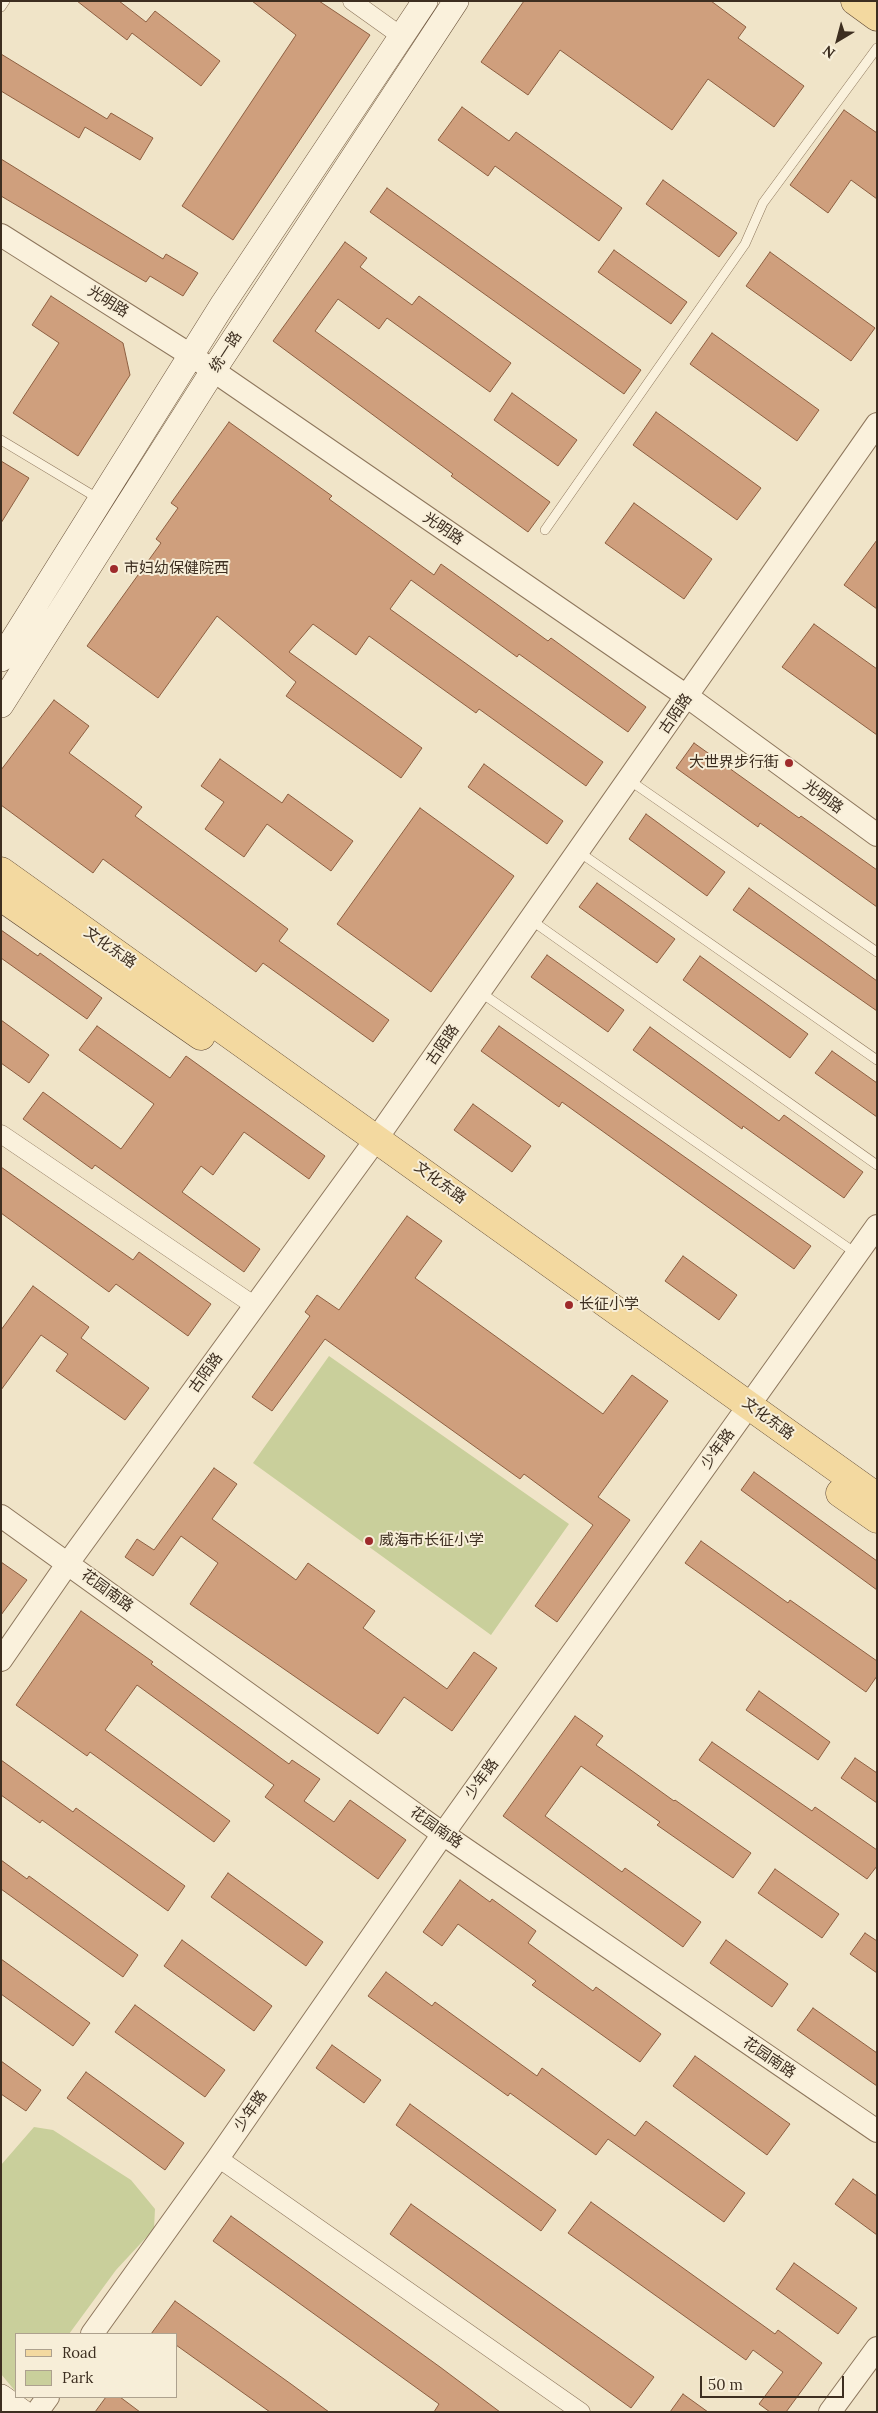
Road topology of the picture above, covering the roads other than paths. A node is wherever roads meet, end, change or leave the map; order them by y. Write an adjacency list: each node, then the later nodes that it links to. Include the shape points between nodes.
1 (5, 1): 6 (lane)
2 (352, 1): 8 (street)
3 (425, 1): 8 (main road, 统一路)
4 (456, 1): 12 (main road, 统一路)
5 (855, 1): 7 (main road)
6 (1, 7)
7 (877, 17)
8 (401, 36): 11 (main road, 统一路)
9 (877, 48): 16 (lane, via 763,203 745,244)
10 (1, 236): 11 (street, 光明路)
11 (192, 356): 12 (street, 光明路); 15 (main road, 统一路)
12 (213, 371): 18 (street, 光明路); 19 (main road, 统一路)
13 (877, 424): 18 (street, 古陌路)
14 (1, 440): 15 (lane)
15 (102, 500): 17 (main road, 统一路)
16 (545, 530)
17 (1, 659)
18 (688, 697): 20 (street, 古陌路); 21 (street, 光明路)
19 (1, 704)
20 (629, 780): 22 (street, 古陌路); 26 (lane)
21 (877, 835)
22 (579, 852): 25 (street, 古陌路); 28 (lane)
23 (1, 871): 30 (main road, 文化东路)
24 (1, 897): 30 (main road)
25 (531, 920): 27 (street, 古陌路); 31 (lane)
26 (877, 952)
27 (480, 992): 30 (street, 古陌路); 33 (lane)
28 (877, 1060)
29 (1, 1134): 34 (street)
30 (372, 1145): 34 (street, 古陌路); 35 (main road, 文化东路)
31 (877, 1165)
32 (877, 1226): 33 (street, 少年路)
33 (857, 1254): 35 (street, 少年路)
34 (255, 1306): 39 (street, 古陌路)
35 (744, 1413): 36 (main road, 文化东路); 38 (main road); 41 (street, 少年路)
36 (877, 1497)
37 (1, 1516): 39 (street, 花园南路)
38 (877, 1519)
39 (68, 1563): 40 (street, 古陌路); 41 (street, 花园南路)
40 (1, 1660)
41 (443, 1834): 42 (street, 花园南路); 43 (street, 少年路)
42 (877, 2131)
43 (218, 2158): 44 (street, 少年路); 50 (street)
44 (93, 2333)
45 (877, 2348): 51 (street)
46 (1, 2396): 48 (main road)
47 (47, 2398): 49 (street)
48 (22, 2412)
49 (37, 2412)
50 (581, 2412)
51 (830, 2412)

